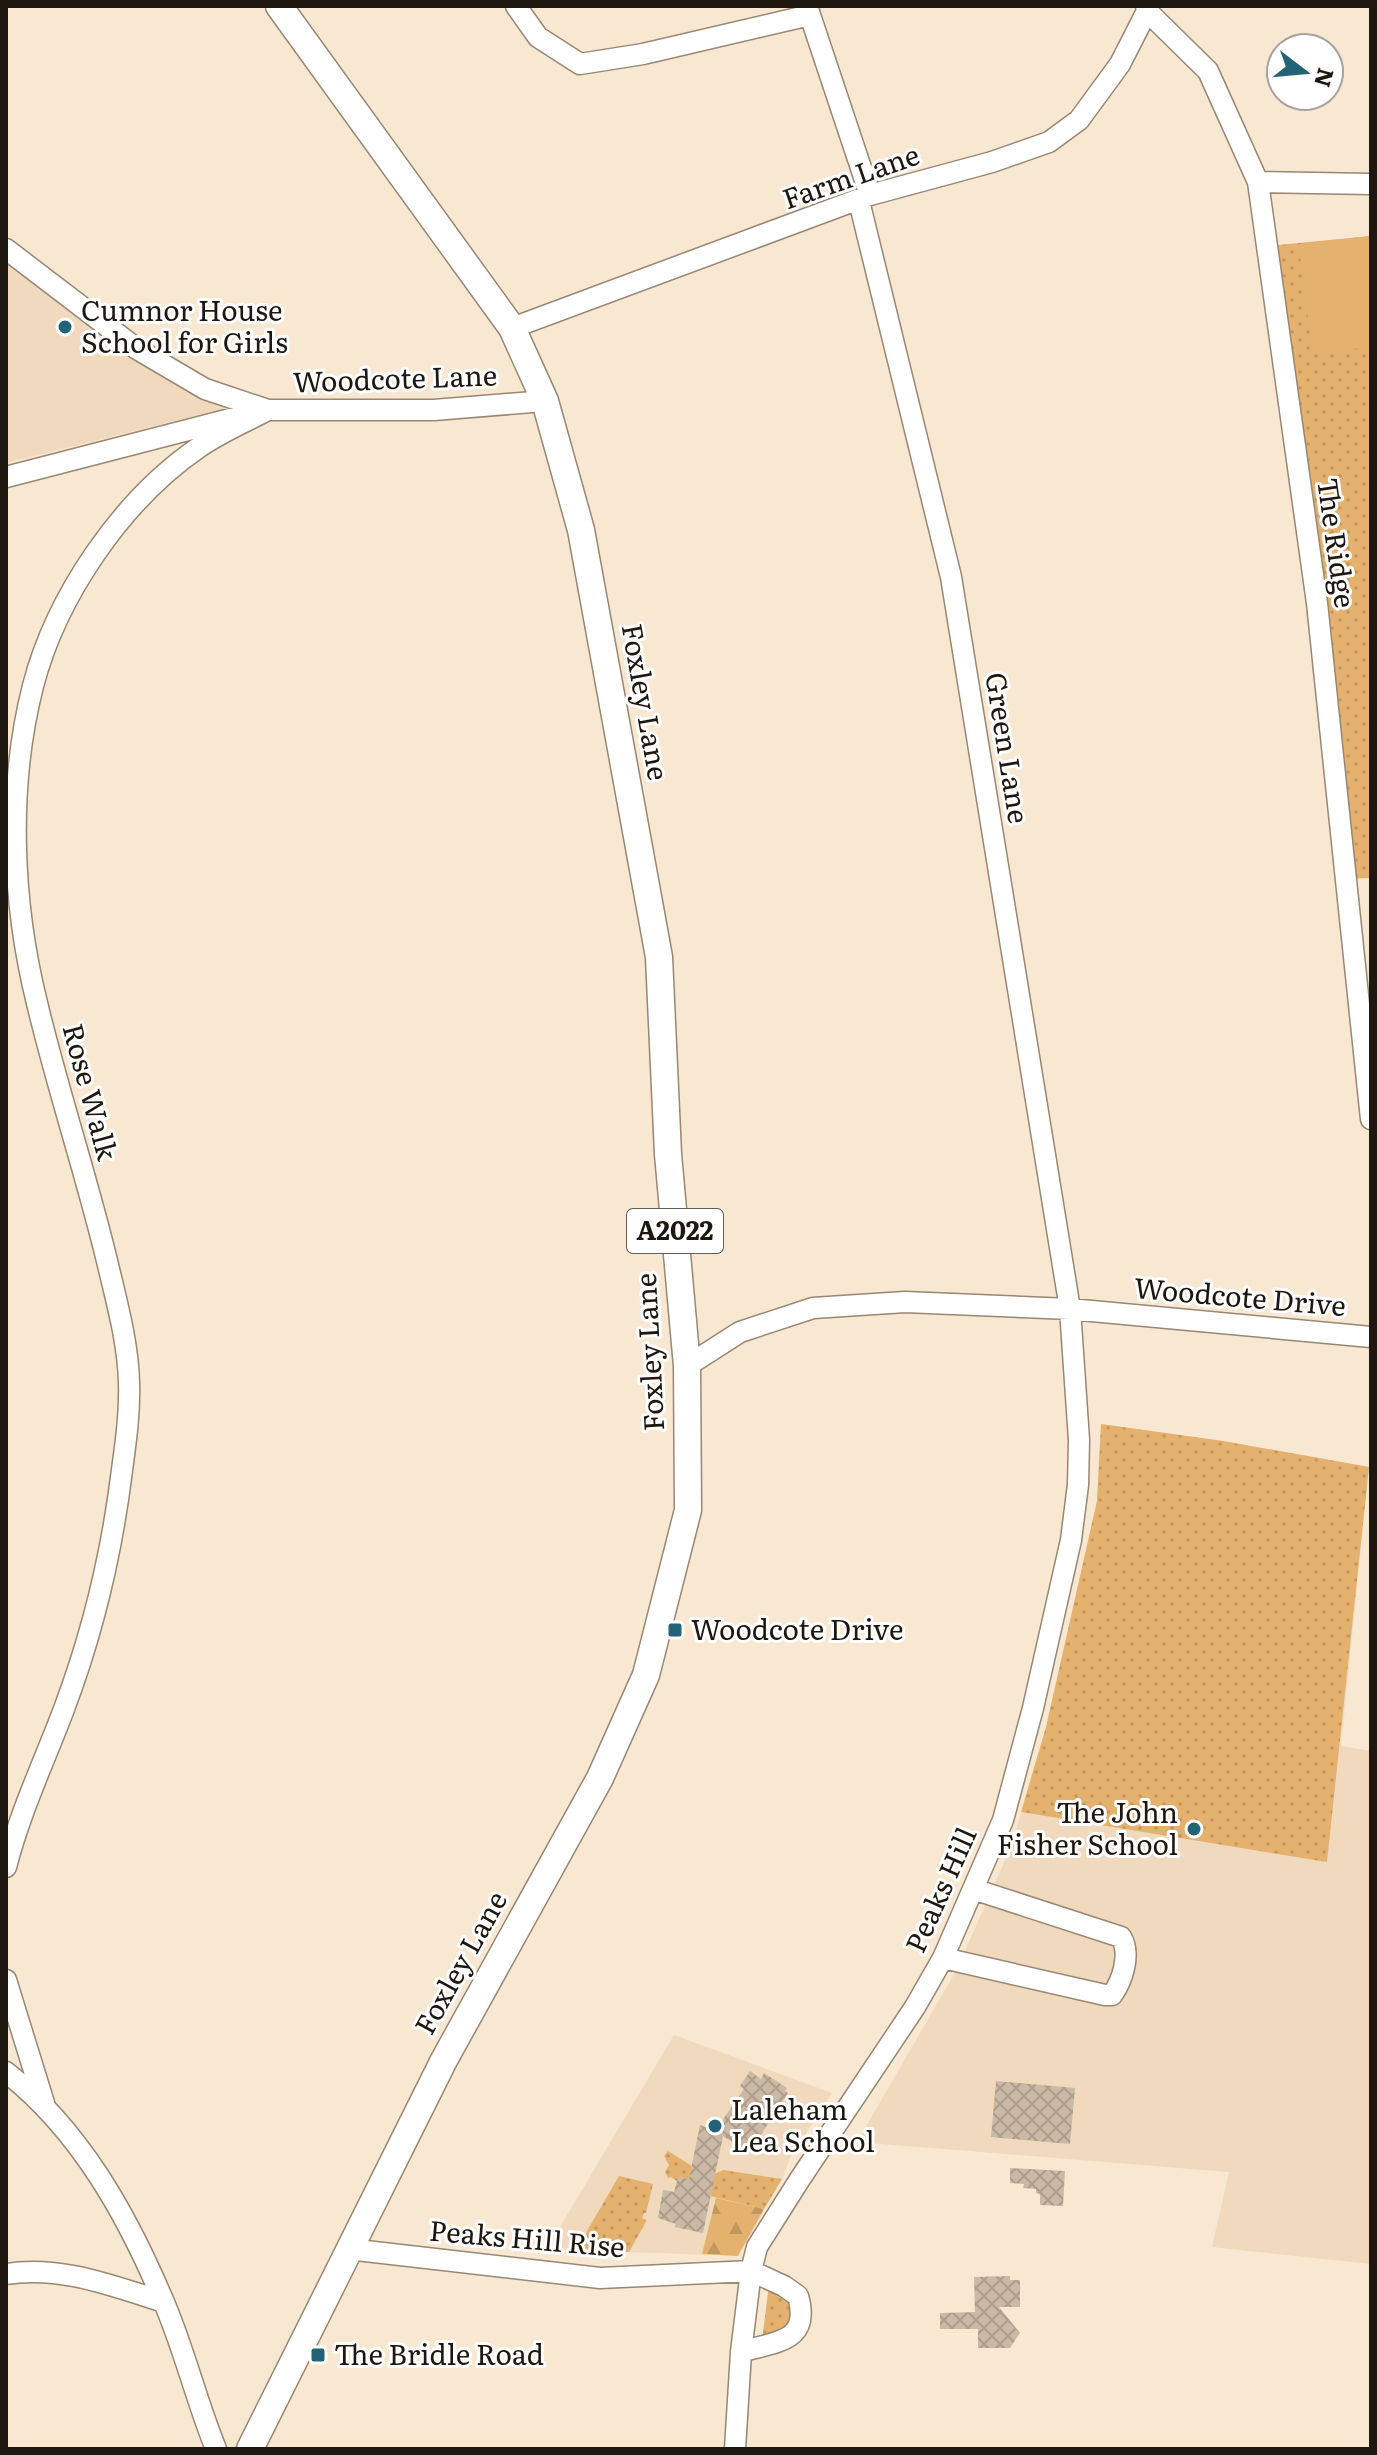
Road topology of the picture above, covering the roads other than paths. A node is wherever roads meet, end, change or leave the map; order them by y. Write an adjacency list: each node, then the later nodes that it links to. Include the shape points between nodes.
1 (279, 6): 9 (main road, Foxley Lane / A2022)
2 (516, 6): 4 (street, via 538,37 580,64 643,54)
3 (1147, 8): 5 (street, The Ridge, via 1208,71); 7 (street, Farm Lane, via 1120,64 1079,120 1049,142)
4 (809, 10): 7 (street, Green Lane)
5 (1258, 182): 6 (street); 13 (street, The Ridge, via 1317,603)
6 (1371, 184)
7 (864, 198): 9 (street, Farm Lane); 15 (street, Green Lane, via 951,577)
8 (6, 249): 11 (street, Woodcote Lane, via 137,349 205,389)
9 (512, 328): 10 (main road, Foxley Lane / A2022)
10 (545, 401): 11 (street, Woodcote Lane, via 434,410); 17 (main road, Foxley Lane / A2022, via 581,530 659,957 668,1154)
11 (268, 410): 12 (street); 18 (street, Rose Walk, via 198,448 155,484 107,537 59,619 28,708 16,834 25,938 36,1000 109,1271 129,1380 120,1483 95,1614)
12 (6, 477)
13 (1368, 1070): 14 (street, The Ridge)
14 (1371, 1119)
15 (1070, 1309): 16 (street, Woodcote Drive); 17 (street, Woodcote Drive, via 905,1302 813,1308 740,1332); 19 (street, Peaks Hill, via 1079,1440 1071,1540 1003,1820)
16 (1371, 1337)
17 (687, 1366): 24 (main road, Foxley Lane / A2022, via 688,1510 646,1675 600,1778 444,2060)
18 (6, 1867)
19 (973, 1889): 20 (street, Peaks Hill); 20 (street, via 1121,1937 1127,1955 1117,1988 1105,1995)
20 (943, 1958): 25 (street, Peaks Hill, via 885,2055 774,2219 757,2247)
21 (6, 1980): 23 (street)
22 (6, 2072): 23 (street)
23 (44, 2103): 27 (street, via 124,2216)
24 (348, 2249): 25 (street, Peaks Hill Rise, via 600,2278); 30 (main road, Foxley Lane / A2022)
25 (751, 2271): 28 (street, Peaks Hill); 28 (street, via 798,2296 803,2319 790,2336)
26 (6, 2274): 27 (street, via 65,2273)
27 (164, 2302): 29 (street)
28 (741, 2352): 31 (street, Peaks Hill)
29 (216, 2449)
30 (250, 2449)
31 (735, 2449)

